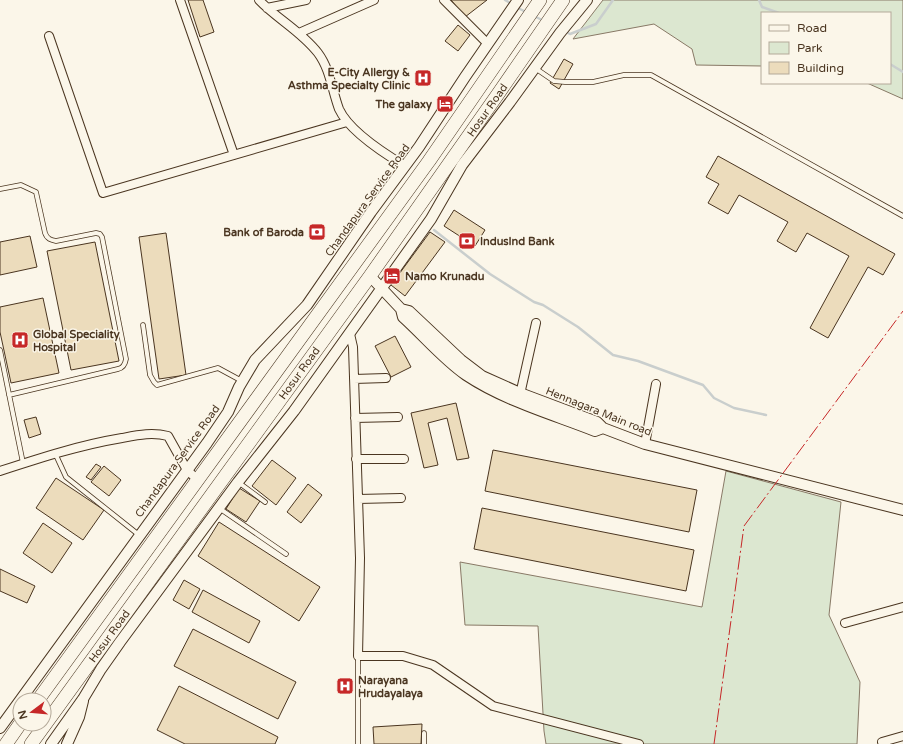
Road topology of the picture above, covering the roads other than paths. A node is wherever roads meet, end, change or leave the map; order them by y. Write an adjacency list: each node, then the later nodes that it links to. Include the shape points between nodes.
1 (180, 0): 16 (street)
2 (259, 0): 10 (street)
3 (306, 0): 10 (street)
4 (374, 0): 11 (street)
5 (444, 0): 13 (street)
6 (518, 0): 13 (street, Chandapura Service Road)
7 (540, 0): 41 (highway, Hosur Road, via 430,161)
8 (562, 0): 20 (highway, Hosur Road)
9 (587, 0): 14 (street)
10 (267, 8): 11 (street)
11 (299, 33): 15 (street, via 325,63 340,110)
12 (49, 36): 16 (street, via 102,193)
13 (488, 44): 17 (street, Chandapura Service Road)
14 (535, 68): 19 (lane, via 554,80 569,82 593,82 624,75 650,75); 21 (street, via 462,165 432,219)
15 (347, 122): 16 (street); 17 (street, via 384,153)
16 (234, 155)
17 (405, 166): 28 (street, Chandapura Service Road, via 307,305 255,360)
18 (0, 189): 30 (lane, via 21,185 36,192 46,236 51,240 100,234 126,359 126,364 118,370)
19 (903, 216)
20 (370, 276): 21 (street, Hennagara Main road); 61 (highway, Hosur Road)
21 (382, 288): 24 (street); 31 (street, Hennagara Main road, via 401,309 409,311 475,372)
22 (536, 323): 31 (street)
23 (143, 325): 28 (lane, via 150,375 157,384 218,368)
24 (350, 334): 27 (street); 42 (street)
25 (0, 350): 30 (lane)
26 (386, 378): 27 (street)
27 (354, 379): 33 (street)
28 (242, 381): 39 (street, Chandapura Service Road, via 228,412)
29 (656, 384): 34 (street)
30 (9, 395): 38 (lane)
31 (519, 398): 34 (street, Hennagara Main road, via 597,422 603,428)
32 (398, 417): 33 (street)
33 (355, 418): 36 (street)
34 (646, 444): 47 (street, Hennagara Main road)
35 (55, 453): 38 (street); 39 (street, via 109,440 158,434 168,436); 48 (lane, via 66,477)
36 (356, 459): 37 (street); 44 (street)
37 (404, 459)
38 (23, 464): 40 (street)
39 (187, 470): 41 (street); 48 (street, Chandapura Service Road)
40 (0, 471)
41 (198, 480): 53 (highway, Hosur Road)
42 (238, 482): 45 (lane); 46 (street)
43 (401, 498): 44 (street)
44 (358, 499): 52 (street)
45 (265, 502)
46 (219, 508): 49 (lane); 54 (street, via 120,642)
47 (903, 510)
48 (139, 535): 55 (street, Chandapura Service Road)
49 (286, 554)
50 (903, 607): 51 (street)
51 (845, 622)
52 (358, 656): 64 (lane); 66 (street, via 403,656 433,665 493,706)
53 (44, 692)
54 (83, 699): 62 (street); 63 (street, via 79,717)
55 (0, 728)
56 (14, 732): 60 (highway)
57 (424, 733): 65 (lane)
58 (903, 736): 59 (street)
59 (882, 742)
60 (6, 744)
61 (31, 744)
62 (51, 744)
63 (67, 744)
64 (358, 744)
65 (424, 744)
66 (640, 744)

